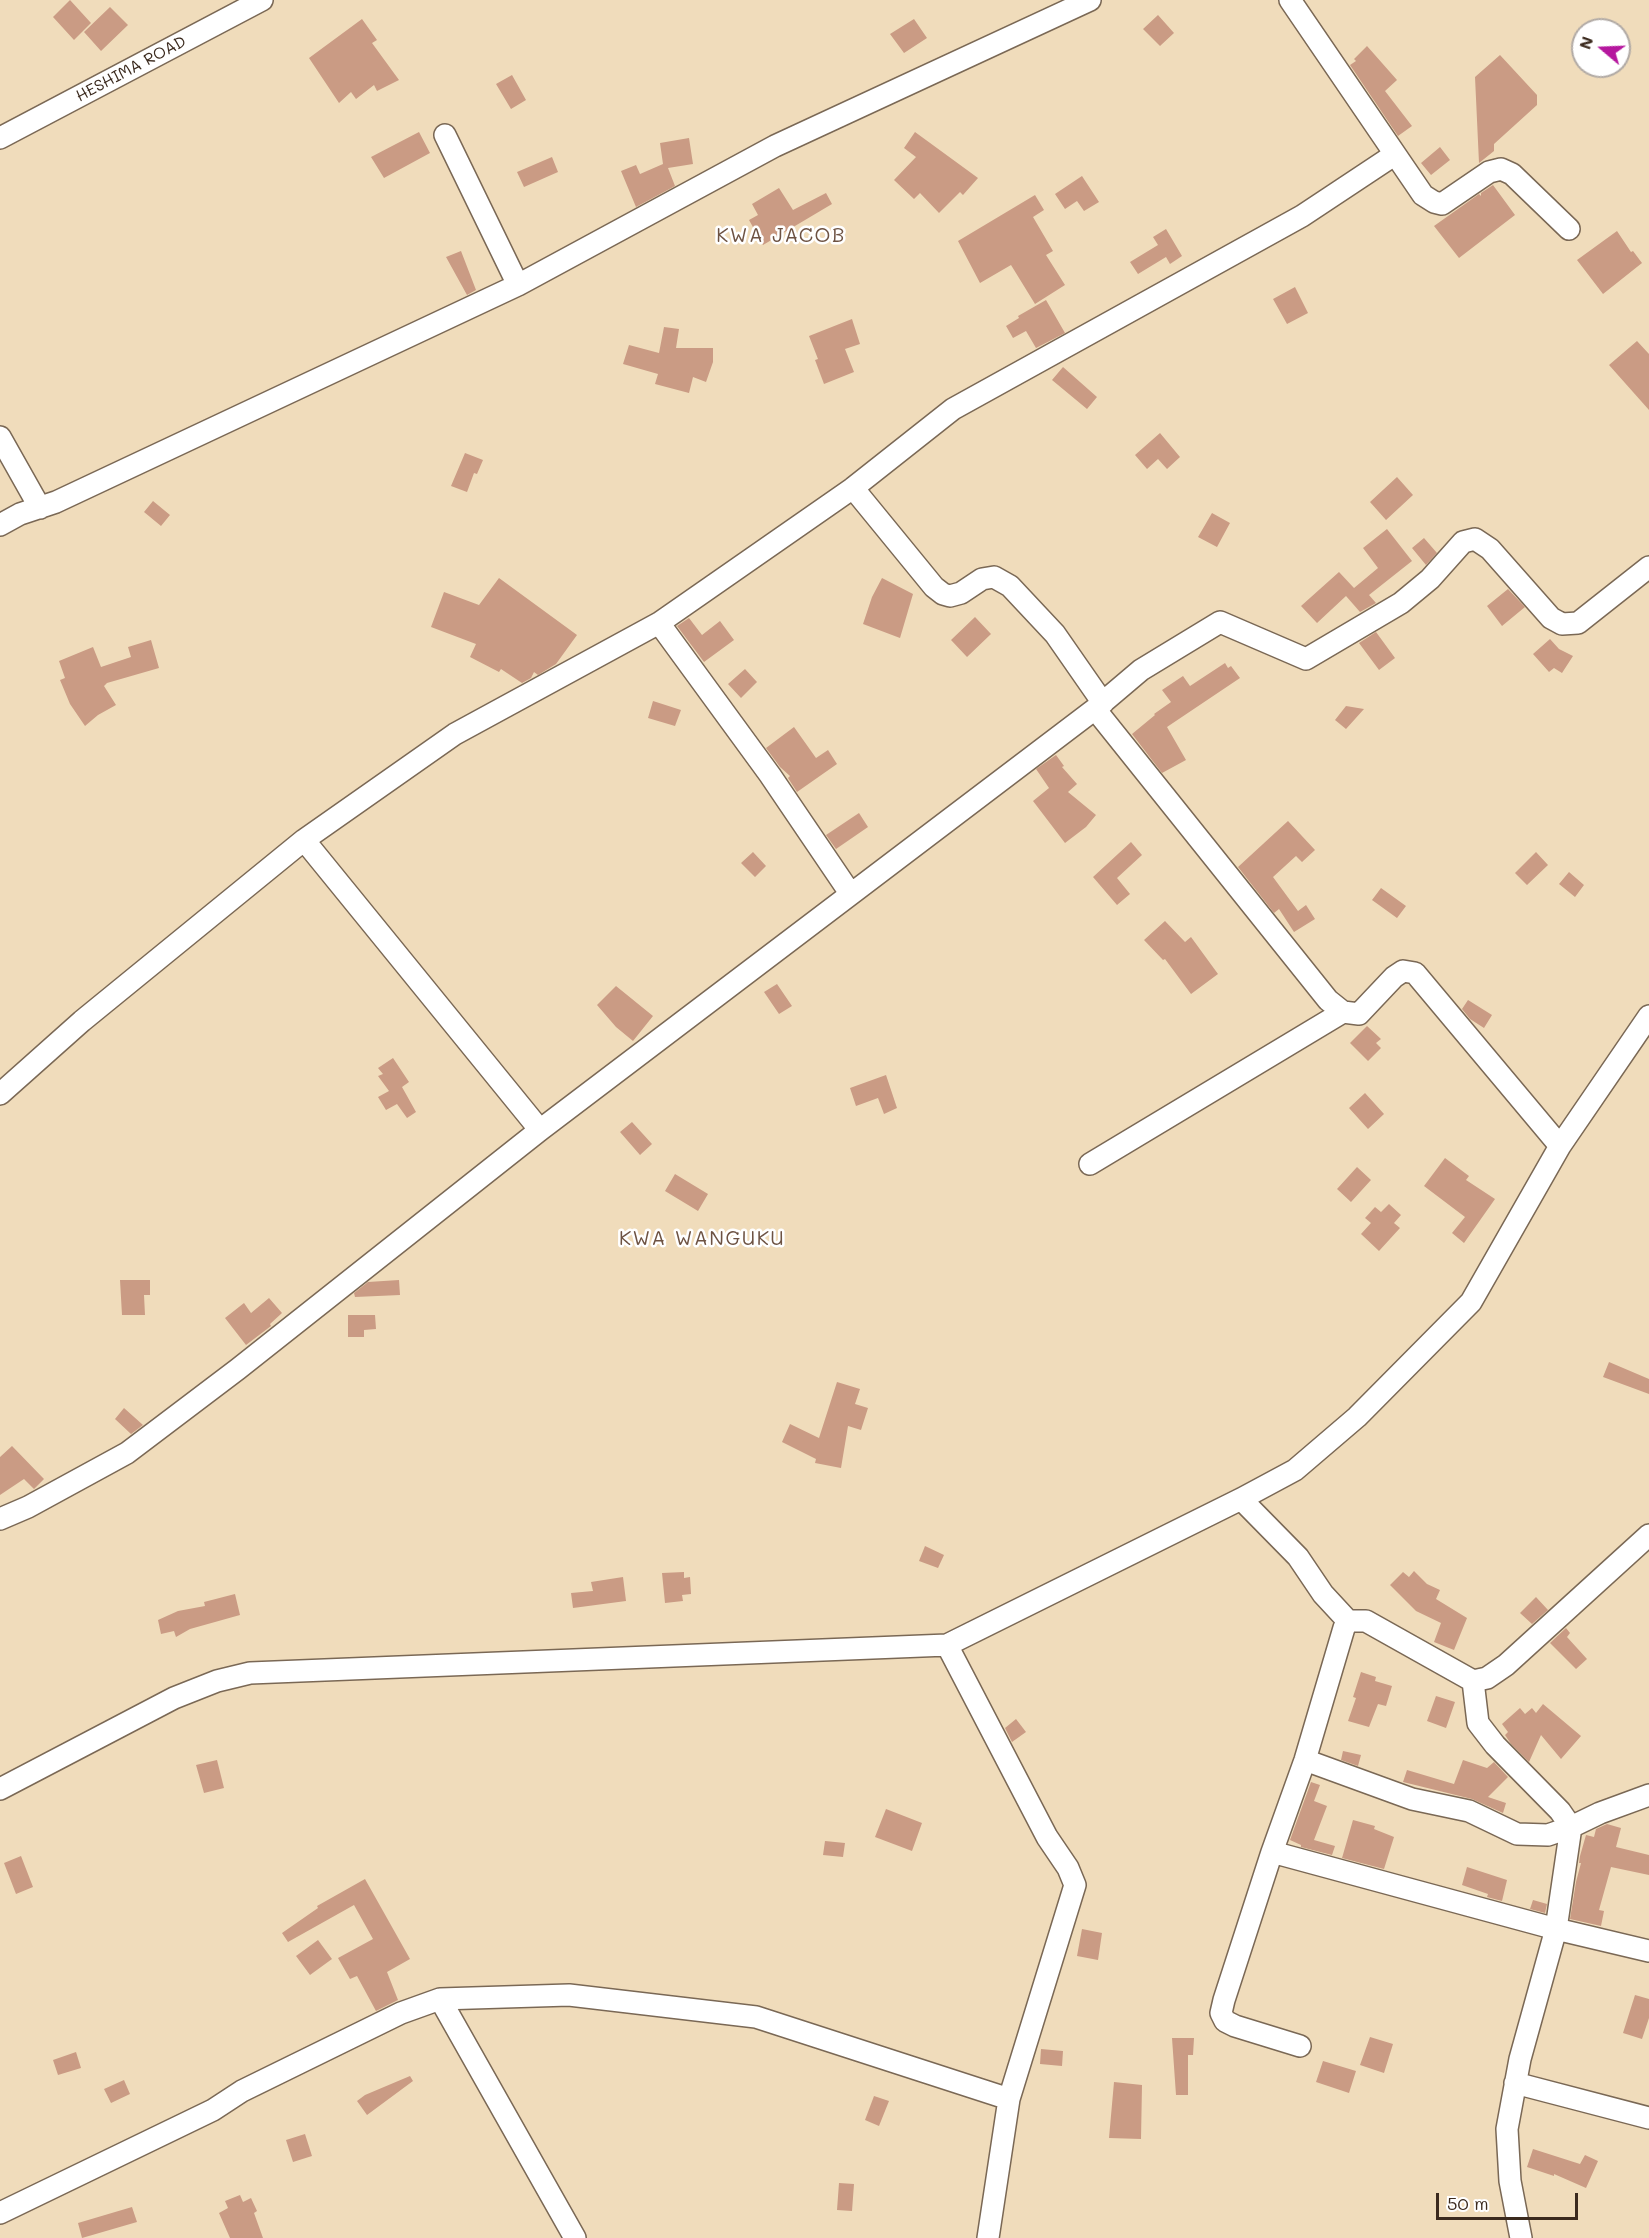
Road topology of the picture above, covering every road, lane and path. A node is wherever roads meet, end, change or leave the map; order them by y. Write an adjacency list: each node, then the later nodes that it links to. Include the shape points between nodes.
1 (262, 0): 5 (street, HESHIMA ROAD)
2 (1090, 0): 8 (street, via 775,146)
3 (1290, 0): 6 (street)
4 (445, 135): 8 (street)
5 (0, 138)
6 (1395, 155): 7 (street, via 1423,195 1442,204 1489,172 1509,172); 10 (street, via 1302,216 953,409)
7 (1569, 229)
8 (518, 285): 11 (street)
9 (0, 437): 11 (street)
10 (853, 489): 14 (street); 15 (street, via 943,594 961,593 982,579 994,577 1010,586 1055,634)
11 (40, 508): 12 (street)
12 (0, 525)
13 (1649, 567): 15 (street, via 1578,623 1562,624 1551,618 1482,542 1463,542 1430,579 1401,603 1306,660 1220,622 1140,670)
14 (659, 623): 16 (street, via 455,734); 17 (street)
15 (1099, 706): 17 (street); 18 (street, via 1328,1000)
16 (304, 840): 20 (street, via 82,1021); 21 (street)
17 (850, 893): 21 (street)
18 (1343, 1012): 22 (street, via 1359,1014 1394,977 1403,972 1415,973); 23 (street)
19 (1649, 1016): 22 (street)
20 (0, 1094)
21 (540, 1130): 25 (street, via 127,1453)
22 (1560, 1146): 24 (street, via 1471,1302 1357,1417 1295,1470)
23 (1090, 1164)
24 (1241, 1499): 27 (street, via 1298,1557 1323,1594); 28 (street)
25 (0, 1519)
26 (1649, 1535): 29 (street, via 1506,1665 1487,1678)
27 (1348, 1621): 29 (street, via 1366,1621); 30 (street, via 1340,1636)
28 (948, 1645): 31 (street, via 250,1673 174,1698); 40 (street, via 1047,1838 1074,1880)
29 (1473, 1681): 33 (street, via 1478,1723)
30 (1305, 1760): 33 (street, via 1412,1799 1469,1811 1517,1834 1548,1835); 34 (street)
31 (0, 1790)
32 (1649, 1795): 33 (street)
33 (1571, 1827): 35 (street)
34 (1272, 1852): 35 (street); 38 (street, via 1221,2013 1225,2021 1235,2026)
35 (1556, 1929): 36 (street); 39 (street)
36 (1649, 1951)
37 (440, 1999): 40 (street, via 568,1995 756,2017); 42 (street, via 390,2018 242,2091 213,2110); 43 (street)
38 (1300, 2046)
39 (1515, 2083): 41 (street); 45 (street, via 1507,2129 1510,2181)
40 (1009, 2099): 44 (street)
41 (1649, 2118)
42 (0, 2213)
43 (575, 2238)
44 (988, 2238)
45 (1521, 2238)

